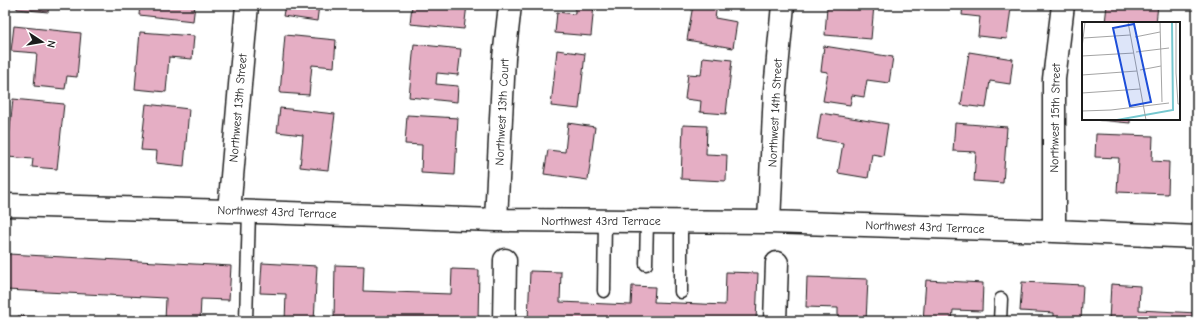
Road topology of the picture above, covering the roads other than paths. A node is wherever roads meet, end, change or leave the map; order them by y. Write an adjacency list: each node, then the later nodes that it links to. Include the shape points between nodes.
1 (246, 5): 6 (street, Northwest 13th Street)
2 (510, 5): 7 (street, Northwest 13th Court, via 504,58)
3 (783, 5): 11 (street, Northwest 14th Street, via 775,90)
4 (1063, 5): 12 (street, Northwest 15th Street, via 1054,79)
5 (5, 205): 6 (street, Northwest 43rd Terrace)
6 (239, 211): 7 (street, Northwest 43rd Terrace); 20 (lane)
7 (496, 220): 8 (street, Northwest 43rd Terrace)
8 (605, 221): 9 (street, Northwest 43rd Terrace); 17 (lane)
9 (647, 221): 10 (street, Northwest 43rd Terrace); 16 (lane)
10 (681, 221): 11 (street, Northwest 43rd Terrace); 18 (lane)
11 (769, 222): 12 (street, Northwest 43rd Terrace)
12 (1054, 230): 13 (street, Northwest 43rd Terrace)
13 (1197, 237)
14 (505, 260): 21 (street)
15 (777, 263): 22 (street)
16 (646, 264)
17 (604, 291)
18 (681, 292)
19 (1001, 299): 23 (lane)
20 (246, 321)
21 (504, 321)
22 (775, 321)
23 (1000, 321)

